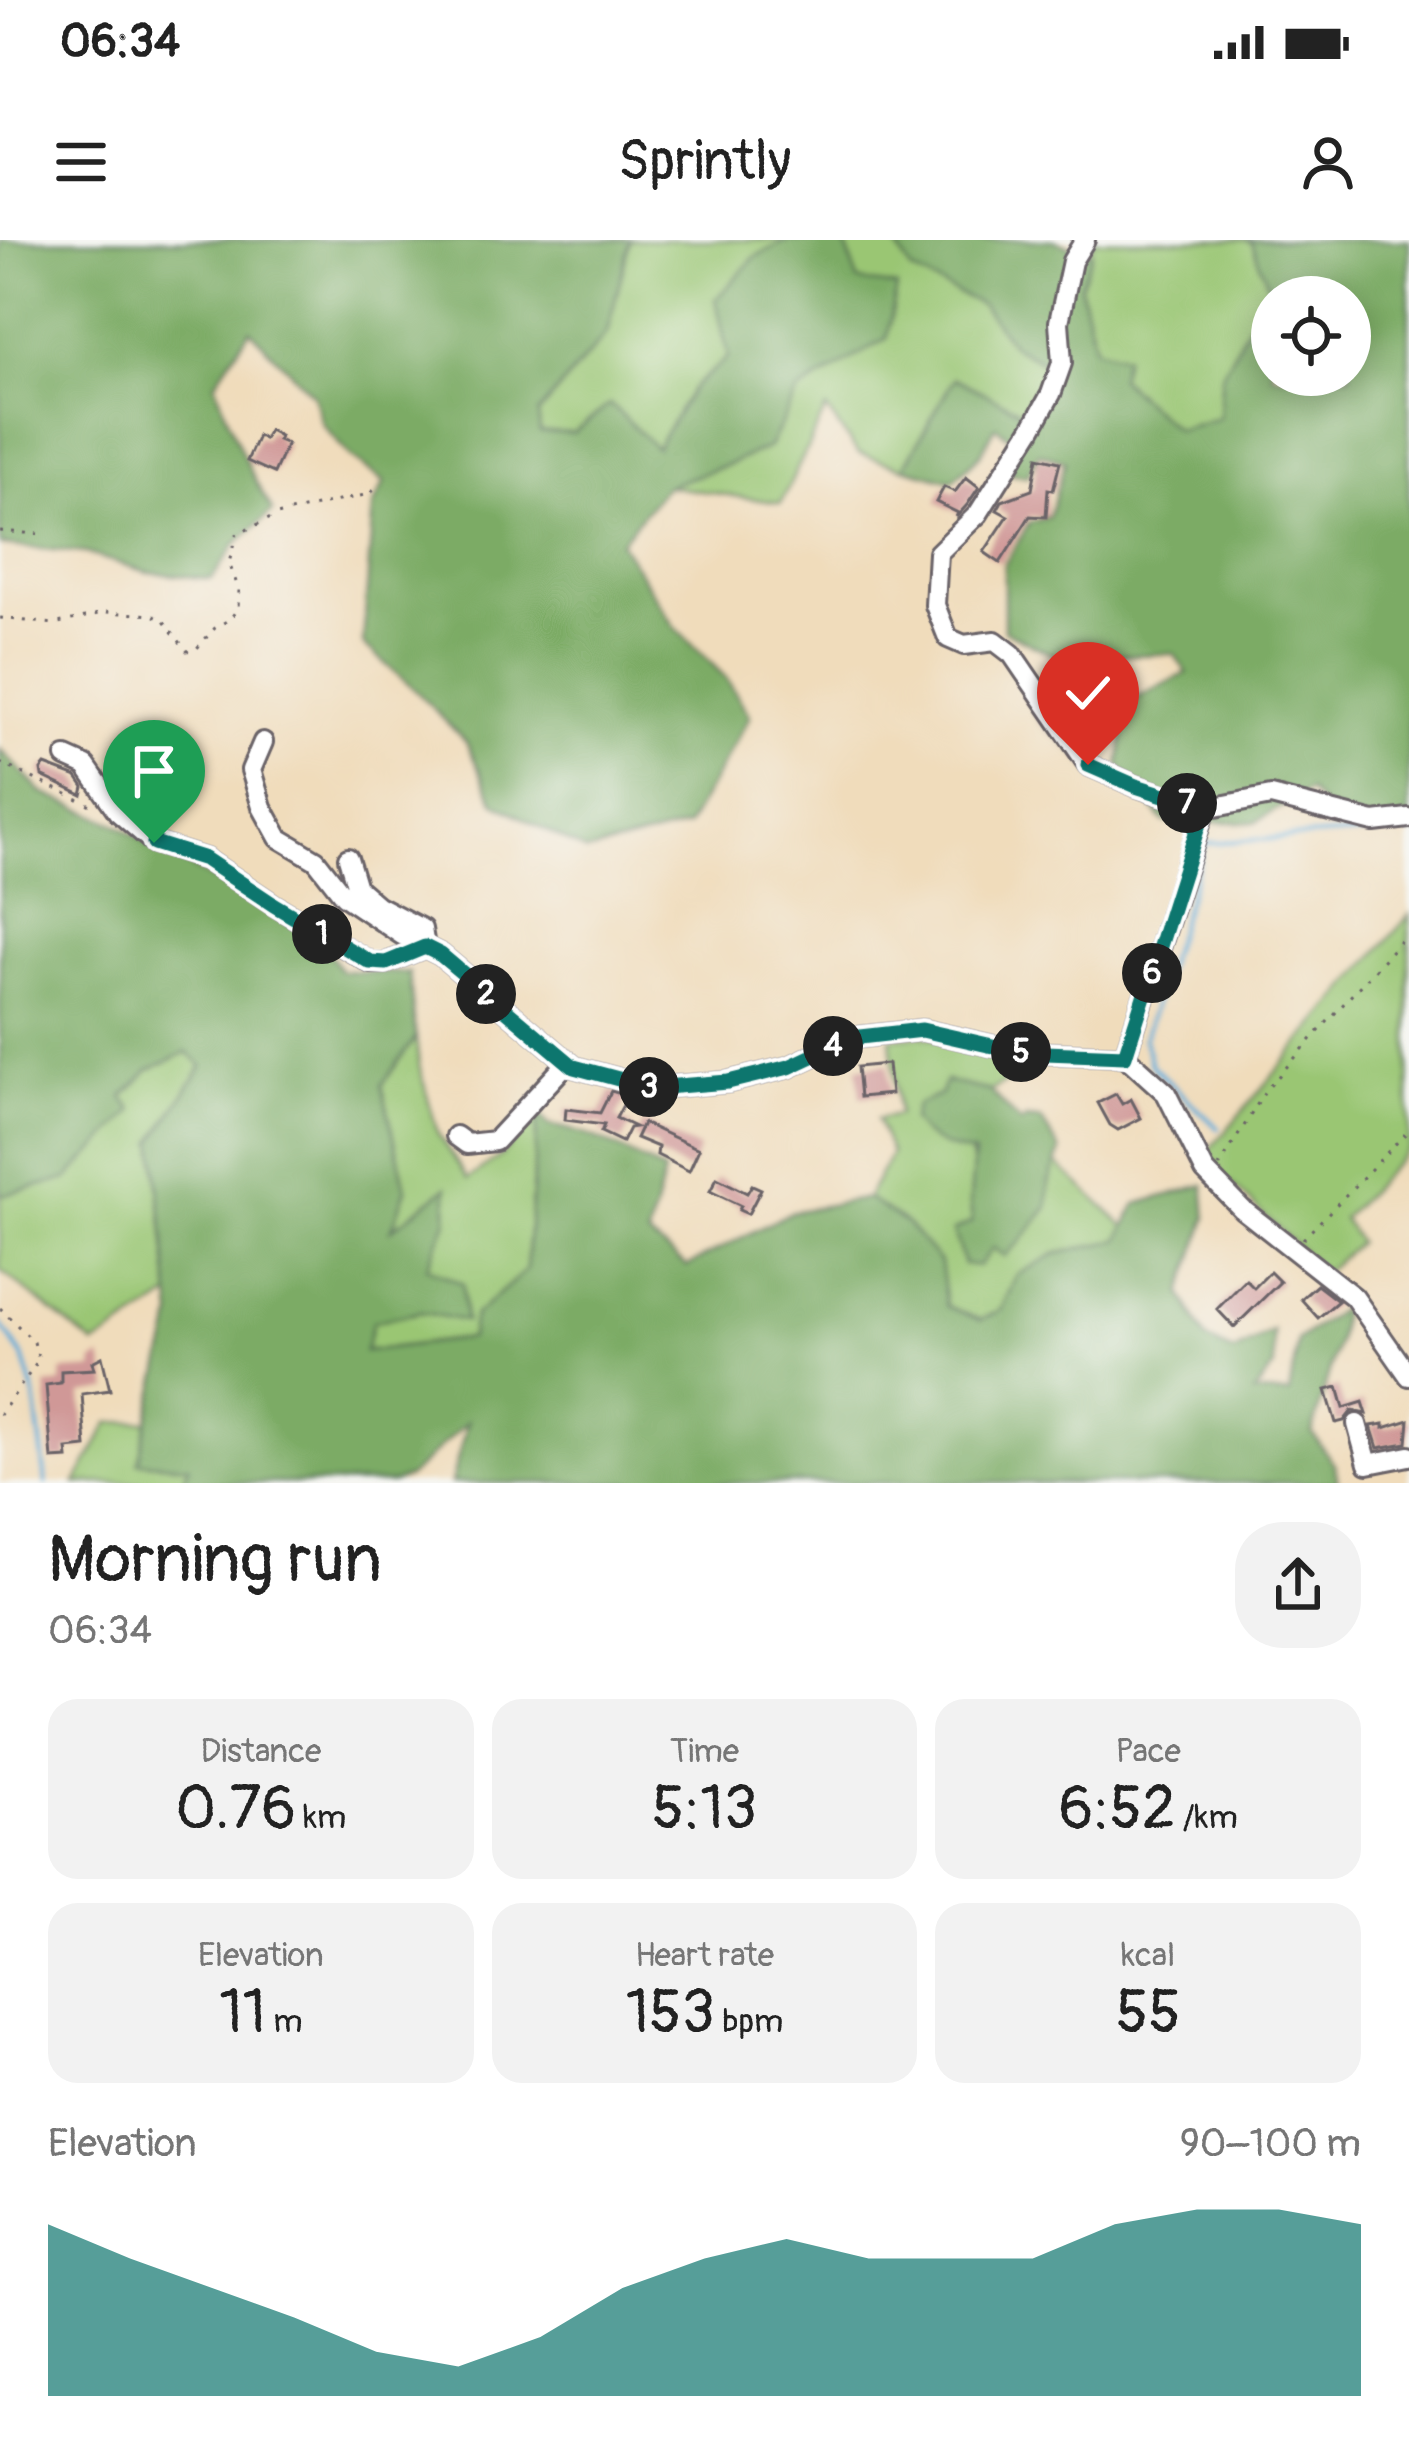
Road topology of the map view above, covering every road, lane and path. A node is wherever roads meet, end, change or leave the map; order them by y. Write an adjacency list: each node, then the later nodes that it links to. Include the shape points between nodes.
1 (1085, 240): 9 (street, via 1072,261 1059,322 1062,363 1051,394 978,514 938,554 935,605 949,638 964,645 994,640 1012,654 1088,765)
2 (377, 488): 5 (path, via 277,515 236,535 229,563 238,608 197,648 187,650 152,615 107,612 54,624)
3 (0, 531): 4 (path)
4 (38, 534)
5 (0, 618)
6 (263, 742): 14 (street, via 251,770 279,838 316,860 357,906)
7 (66, 757): 10 (street, via 86,766)
8 (0, 764): 10 (path)
9 (1204, 808): 11 (street, via 1271,796 1374,822); 15 (street)
10 (118, 812): 14 (street, via 154,843 205,859 370,962)
11 (1409, 818)
12 (348, 858): 14 (street, via 357,887 422,929)
13 (1401, 940): 19 (path, via 1266,1090)
14 (425, 947): 16 (street)
15 (1125, 1056): 16 (street, via 1019,1052 922,1030 851,1038 789,1067 728,1082 652,1088); 19 (street, via 1166,1094)
16 (568, 1063): 18 (street, via 495,1141 467,1144)
17 (1409, 1130): 20 (path)
18 (456, 1136)
19 (1212, 1178): 20 (street)
20 (1293, 1248): 22 (street, via 1354,1297)
21 (0, 1308): 23 (path, via 34,1342 39,1360)
22 (1409, 1376)
23 (0, 1415)
24 (1357, 1424): 25 (street, via 1368,1464)
25 (1409, 1456)

